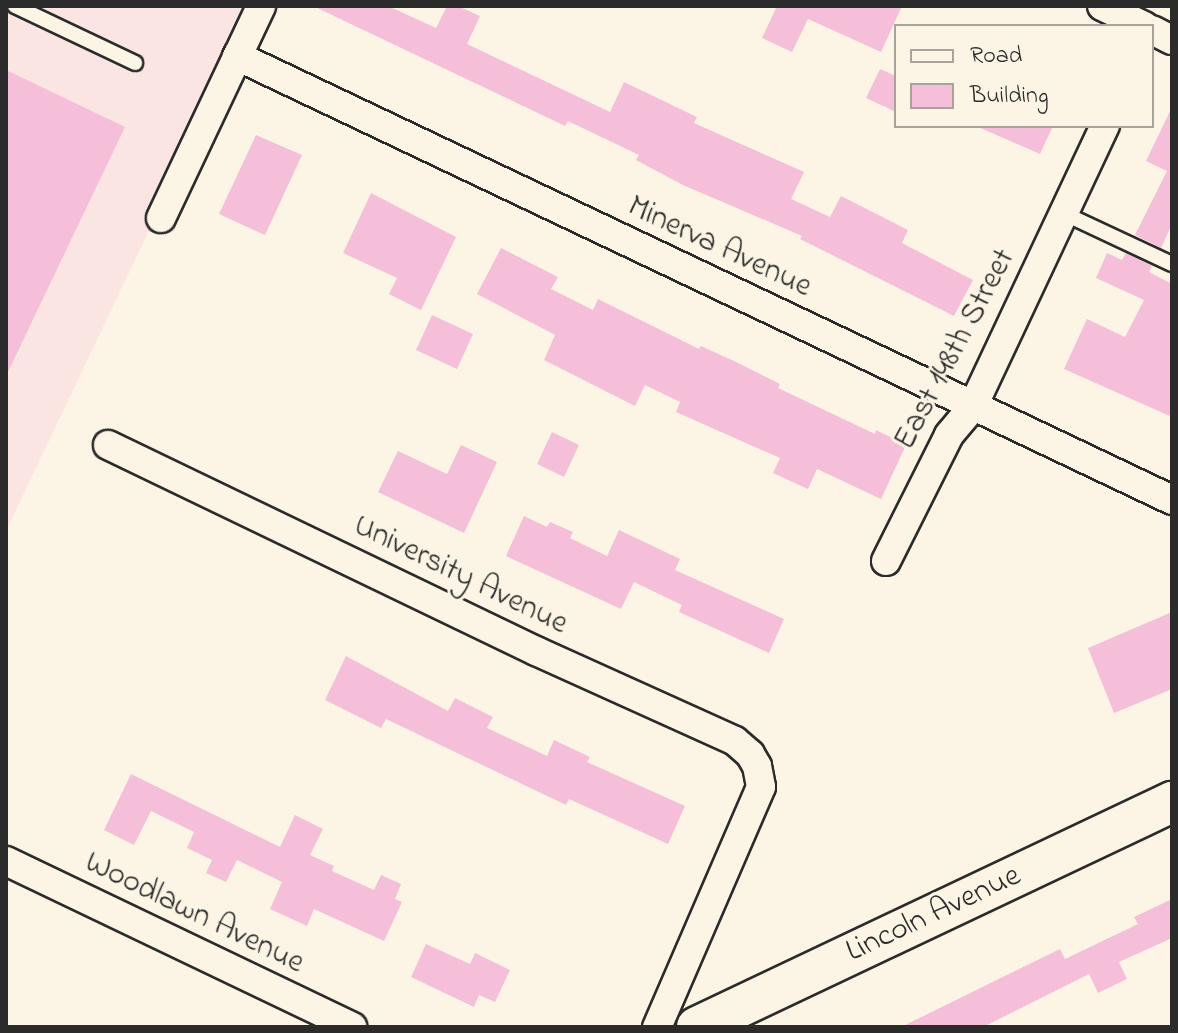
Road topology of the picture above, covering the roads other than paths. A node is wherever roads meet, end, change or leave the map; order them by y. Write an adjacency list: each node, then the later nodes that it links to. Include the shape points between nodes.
1 (15, 6): 8 (lane)
2 (261, 6): 7 (street)
3 (1102, 6): 4 (street)
4 (1140, 24)
5 (1154, 29): 6 (street)
6 (1172, 40)
7 (237, 56): 11 (street); 13 (street, Minerva Avenue)
8 (135, 63)
9 (1104, 128): 10 (street, East 148th Street)
10 (1063, 213): 12 (lane); 13 (street, East 148th Street)
11 (161, 218)
12 (1172, 264)
13 (973, 406): 15 (street, Minerva Avenue); 16 (street, East 148th Street, via 949,435)
14 (108, 445): 20 (street, University Avenue, via 735,741 757,766 761,787)
15 (1172, 500)
16 (886, 561)
17 (1172, 802): 21 (street, Lincoln Avenue)
18 (6, 861): 19 (street, Woodlawn Avenue)
19 (352, 1027)
20 (657, 1027)
21 (697, 1027)

